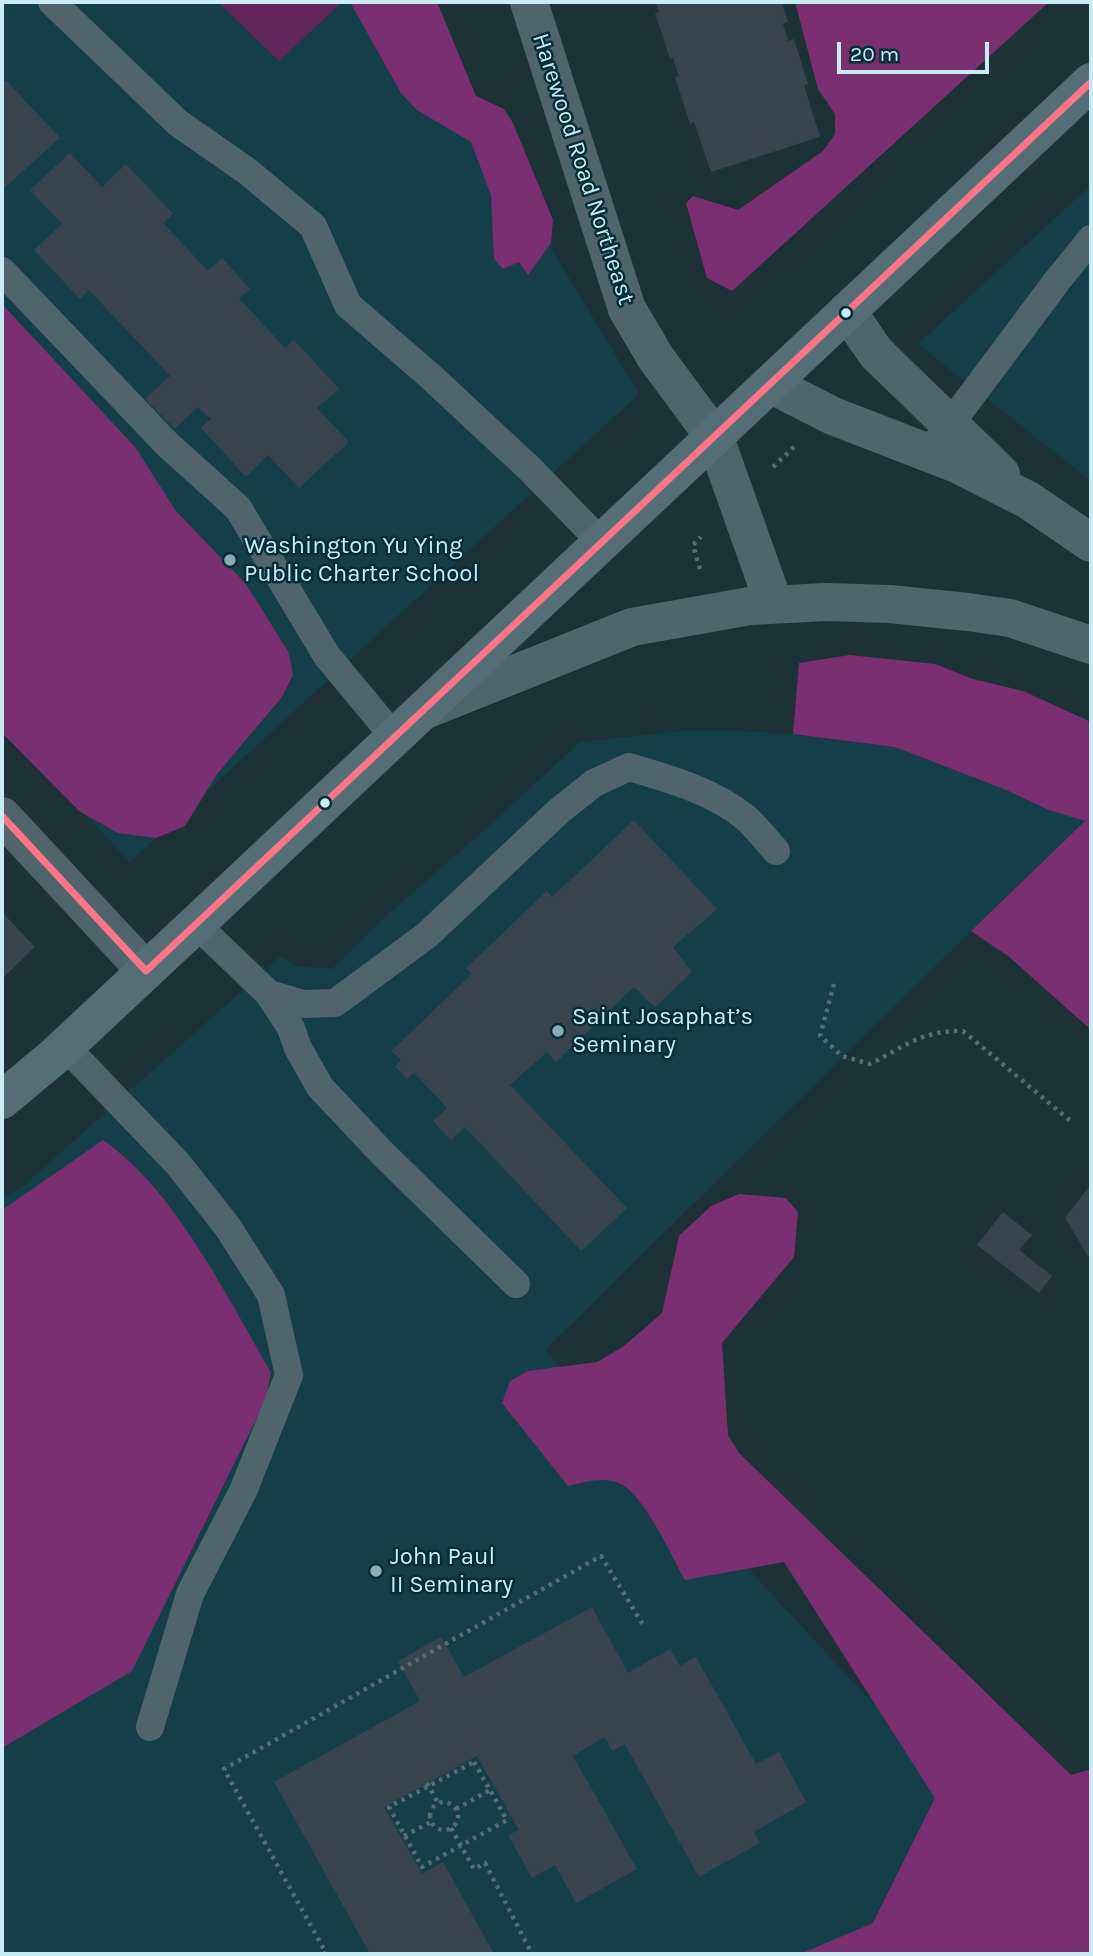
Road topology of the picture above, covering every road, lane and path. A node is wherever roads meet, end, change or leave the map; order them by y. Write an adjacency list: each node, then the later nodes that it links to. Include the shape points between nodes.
1 (52, 2): 13 (lane, via 178,123 247,170 313,226 348,305 480,422)
2 (529, 2): 8 (street, Harewood Road Northeast, via 627,309 656,358)
3 (1091, 82): 6 (main road)
4 (1091, 239): 9 (lane)
5 (2, 271): 17 (lane, via 168,445 238,508 327,656)
6 (847, 312): 7 (main road); 9 (street)
7 (770, 384): 8 (main road); 9 (street, via 901,444)
8 (715, 438): 13 (main road); 14 (street, Harewood Road Northeast)
9 (939, 439): 12 (street)
10 (798, 443): 11 (path)
11 (765, 474)
12 (1091, 543)
13 (603, 544): 16 (main road)
14 (774, 604): 15 (street, via 890,604 968,612 1010,618); 16 (street, via 632,628)
15 (1091, 645)
16 (425, 710): 17 (main road)
17 (395, 737): 20 (main road)
18 (2, 816): 21 (street)
19 (776, 851): 23 (lane, via 747,819 727,806 684,784 629,767 594,783 427,934 335,1003 303,1004)
20 (196, 924): 21 (main road); 23 (lane)
21 (146, 971): 24 (main road)
22 (834, 984): 26 (path, via 820,1036 842,1056 870,1065 911,1040 945,1030 962,1031)
23 (269, 995): 27 (lane, via 320,1087)
24 (65, 1046): 25 (main road); 29 (lane, via 178,1164 227,1226 271,1295 289,1375 244,1489 190,1594)
25 (2, 1100)
26 (1073, 1123)
27 (516, 1284)
28 (645, 1628): 38 (path, via 601,1556 224,1769)
29 (150, 1727)
30 (428, 1785): 31 (path, via 474,1762); 32 (path); 36 (path, via 389,1807)
31 (490, 1790): 33 (path); 37 (path, via 507,1820)
32 (438, 1803): 33 (path, via 450,1802); 34 (path, via 430,1812)
33 (456, 1809): 35 (path, via 458,1819)
34 (431, 1822): 35 (path, via 440,1830); 36 (path)
35 (451, 1828): 37 (path)
36 (404, 1836): 37 (path, via 422,1867)
37 (461, 1847): 39 (path, via 474,1869 485,1863)
38 (323, 1954)
39 (532, 1954)

